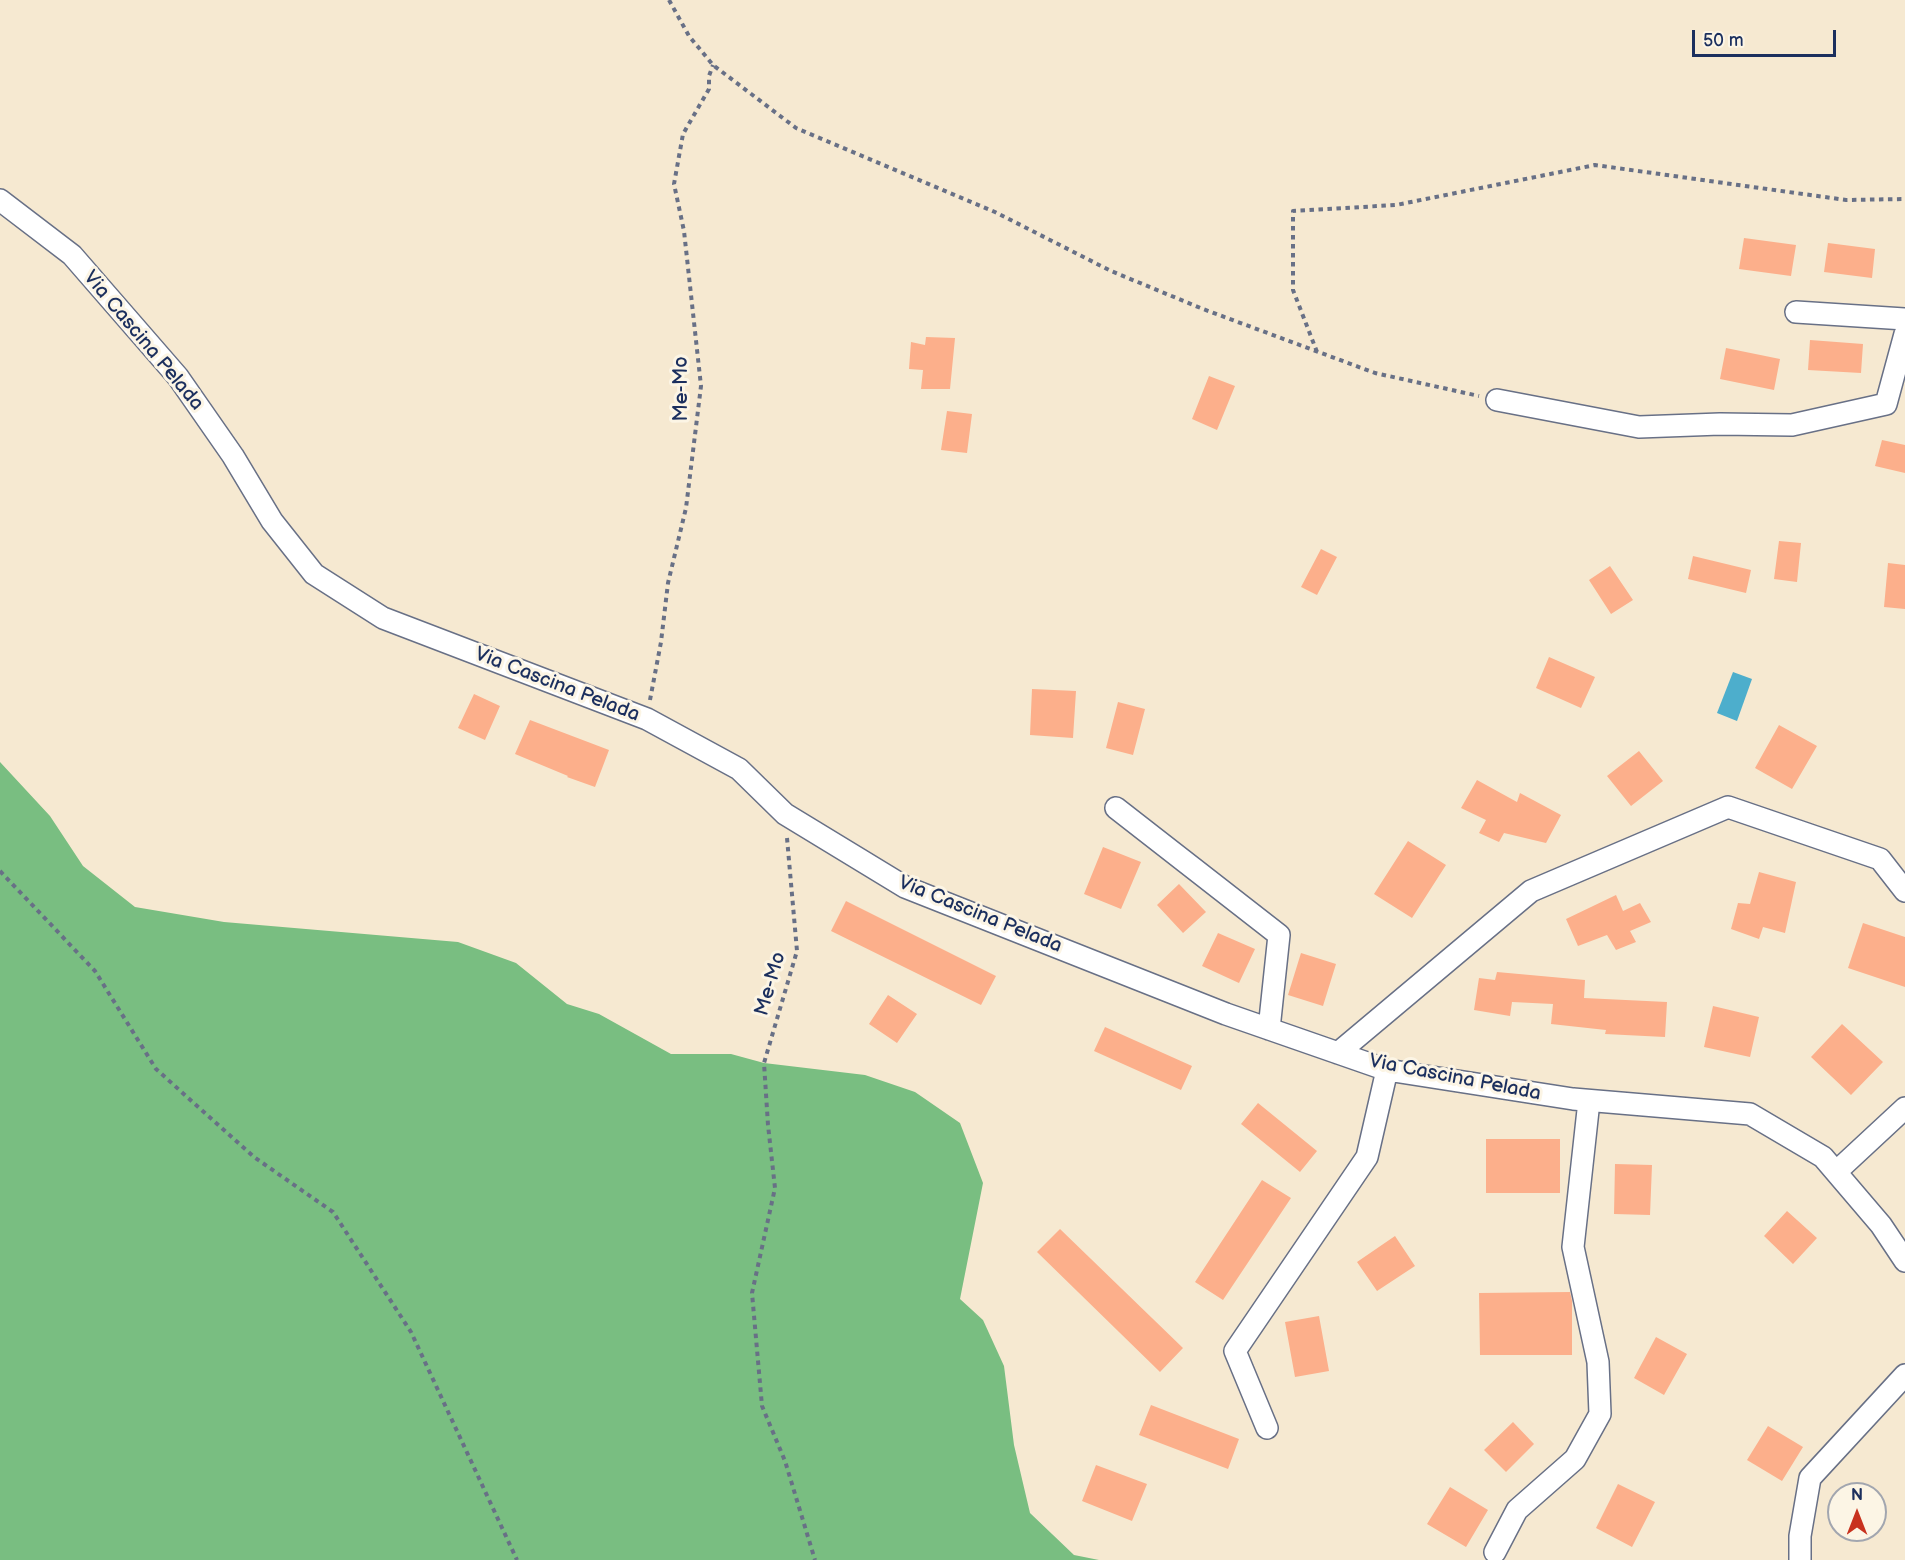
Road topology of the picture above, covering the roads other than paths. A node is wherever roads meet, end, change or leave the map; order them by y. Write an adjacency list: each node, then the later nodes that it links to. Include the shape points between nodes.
1 (0, 200): 8 (street, Via Cascina Pelada, via 72,255 178,377 272,521 314,574 383,618 647,719 739,770 785,814 905,887)
2 (1796, 312): 3 (street)
3 (1905, 319)
4 (1905, 334): 5 (street, via 1886,404 1792,425 1639,428)
5 (1497, 400)
6 (1116, 808): 8 (street, via 1279,934)
7 (1905, 891): 9 (street, via 1880,859 1728,807 1531,891)
8 (1269, 1029): 9 (street, Via Cascina Pelada)
9 (1338, 1053): 10 (street, Via Cascina Pelada)
10 (1387, 1070): 11 (street, Via Cascina Pelada); 16 (street, via 1367,1157 1235,1351)
11 (1589, 1101): 13 (street, Via Cascina Pelada, via 1750,1114); 17 (street, via 1573,1247 1598,1362 1600,1414 1575,1460 1517,1510)
12 (1905, 1108): 13 (street)
13 (1829, 1165): 14 (street, Via Cascina Pelada, via 1881,1225)
14 (1905, 1262)
15 (1905, 1375): 18 (street, via 1810,1478)
16 (1267, 1428)
17 (1495, 1552)
18 (1800, 1560)

